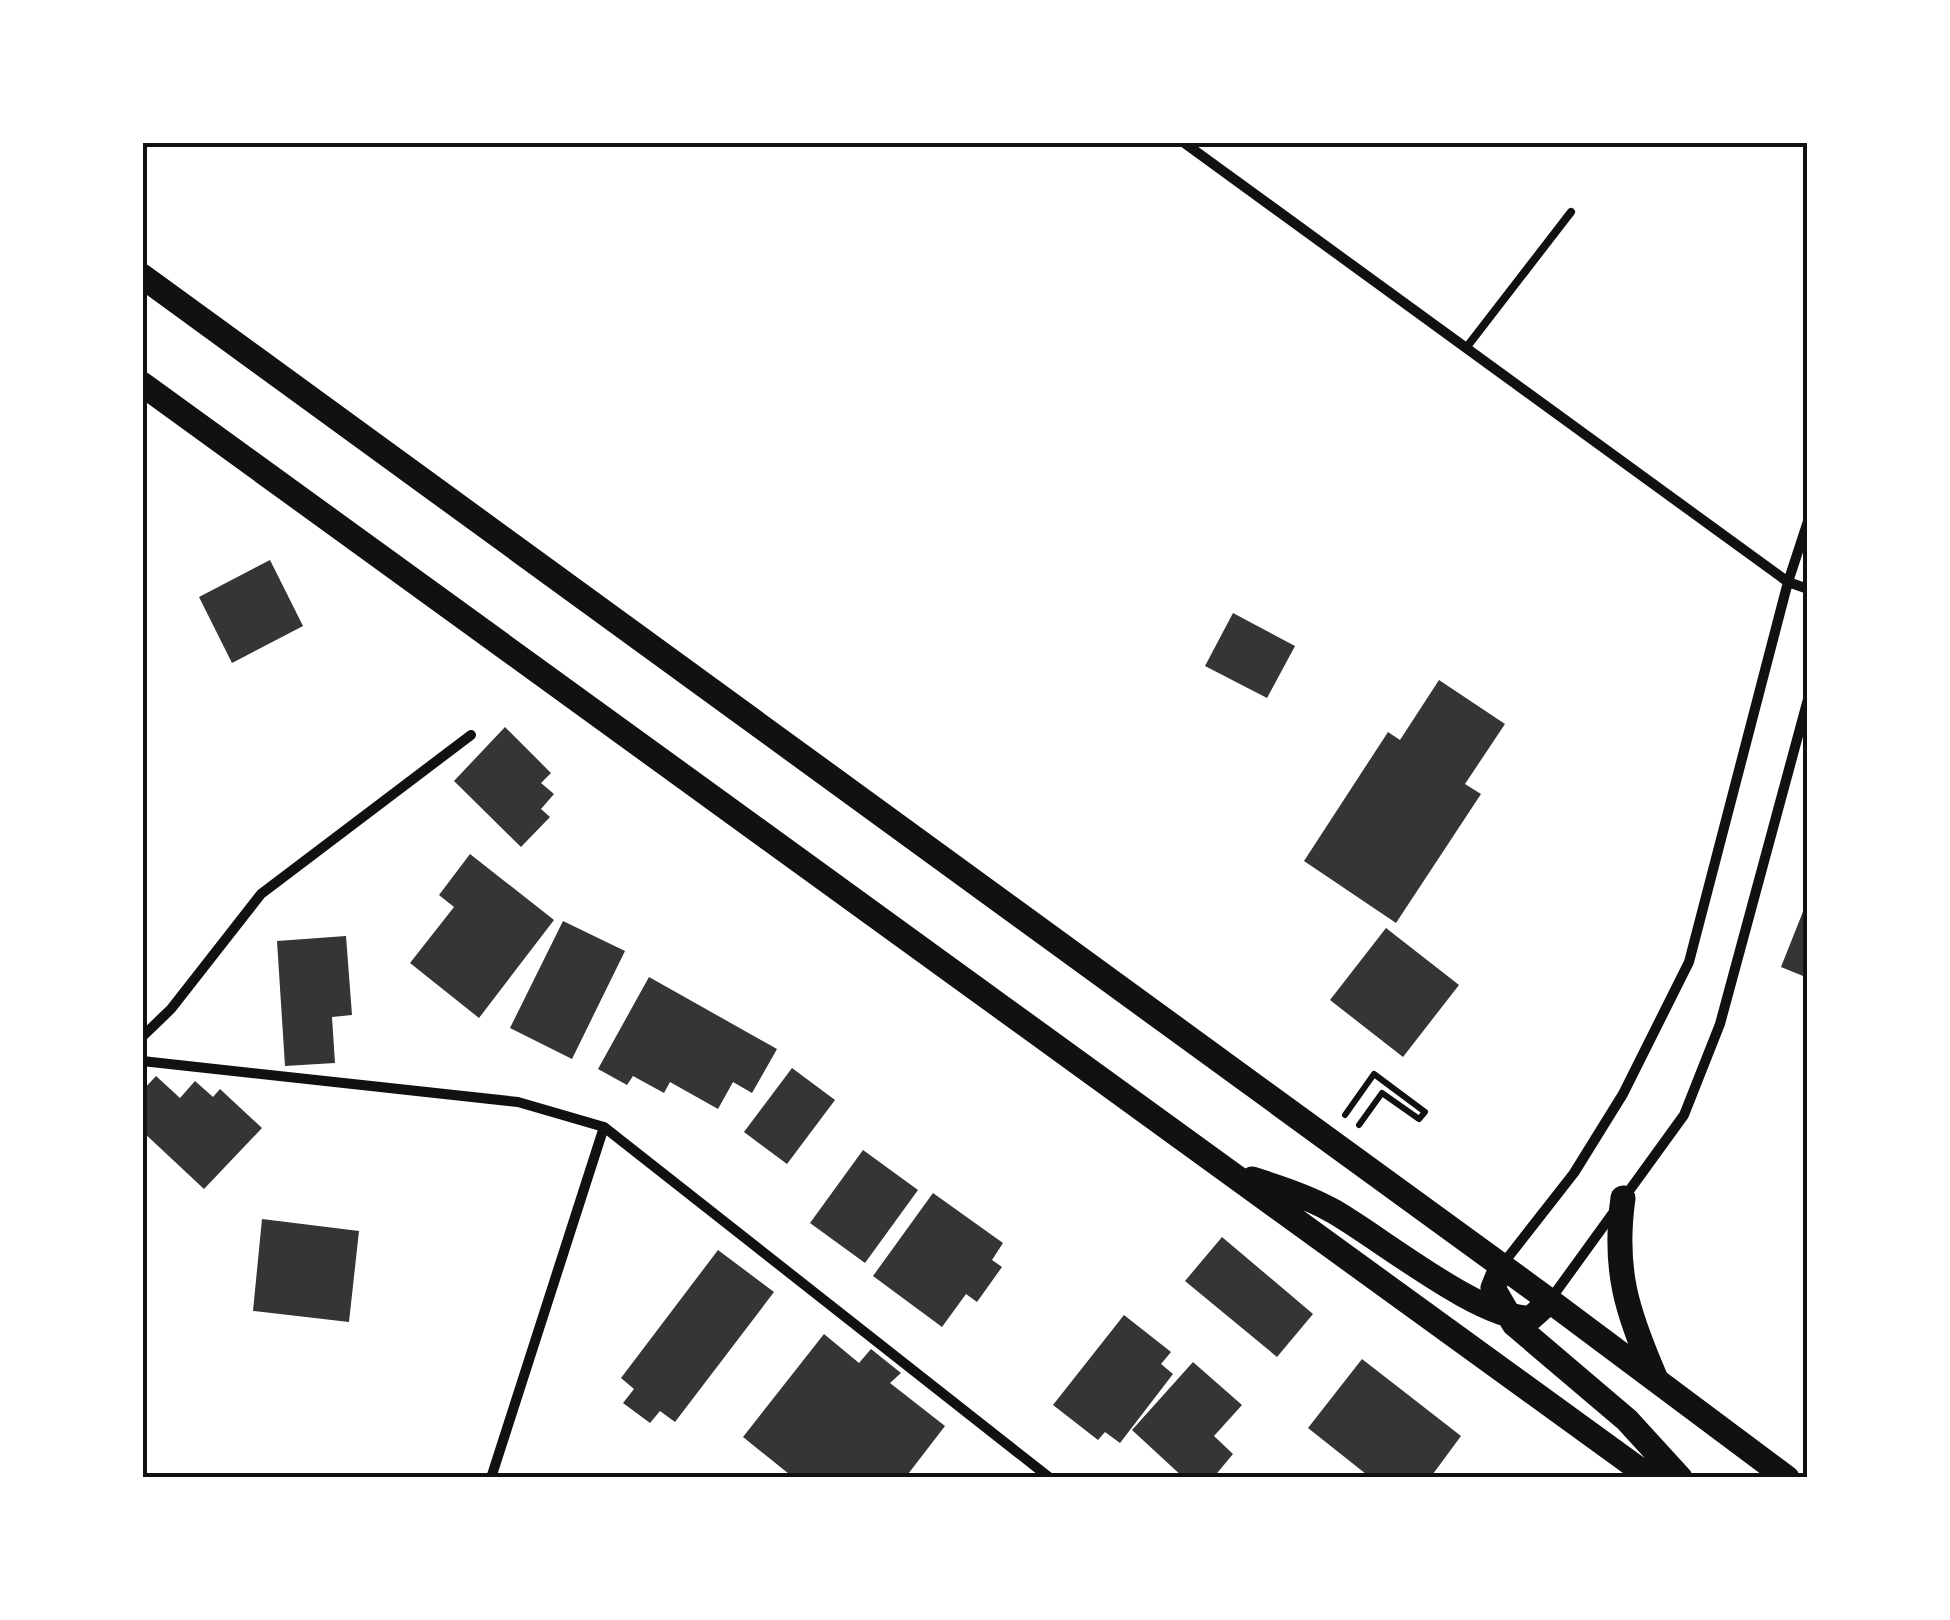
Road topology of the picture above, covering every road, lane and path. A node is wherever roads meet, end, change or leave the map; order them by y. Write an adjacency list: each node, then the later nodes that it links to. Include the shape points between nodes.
1 (1183, 142): 4 (street)
2 (1571, 212): 4 (lane)
3 (142, 276): 15 (main road)
4 (1466, 348): 7 (street)
5 (142, 384): 16 (main road)
6 (1808, 521): 7 (street)
7 (1788, 582): 8 (street); 18 (street, via 1689,962 1623,1094 1574,1173)
8 (1808, 588)
9 (1808, 699): 17 (street, via 1720,1024 1684,1115)
10 (471, 734): 11 (street, via 260,894)
11 (142, 1037)
12 (142, 1061): 14 (street, via 518,1102)
13 (1380, 1097): 15 (path, via 1382,1092 1420,1120 1424,1112 1374,1074)
14 (604, 1126): 22 (street); 23 (street)
15 (1326, 1140): 18 (main road)
16 (1228, 1171): 20 (main road, via 1328,1208); 24 (main road)
17 (1624, 1198): 19 (street); 21 (main road, via 1618,1241 1622,1288)
18 (1500, 1268): 19 (main road); 20 (main road, via 1493,1288)
19 (1550, 1301): 20 (main road, via 1531,1318); 21 (main road)
20 (1505, 1314): 25 (main road, via 1638,1430)
21 (1657, 1382): 26 (main road)
22 (490, 1478)
23 (1050, 1478)
24 (1651, 1478)
25 (1680, 1478)
26 (1787, 1478)

